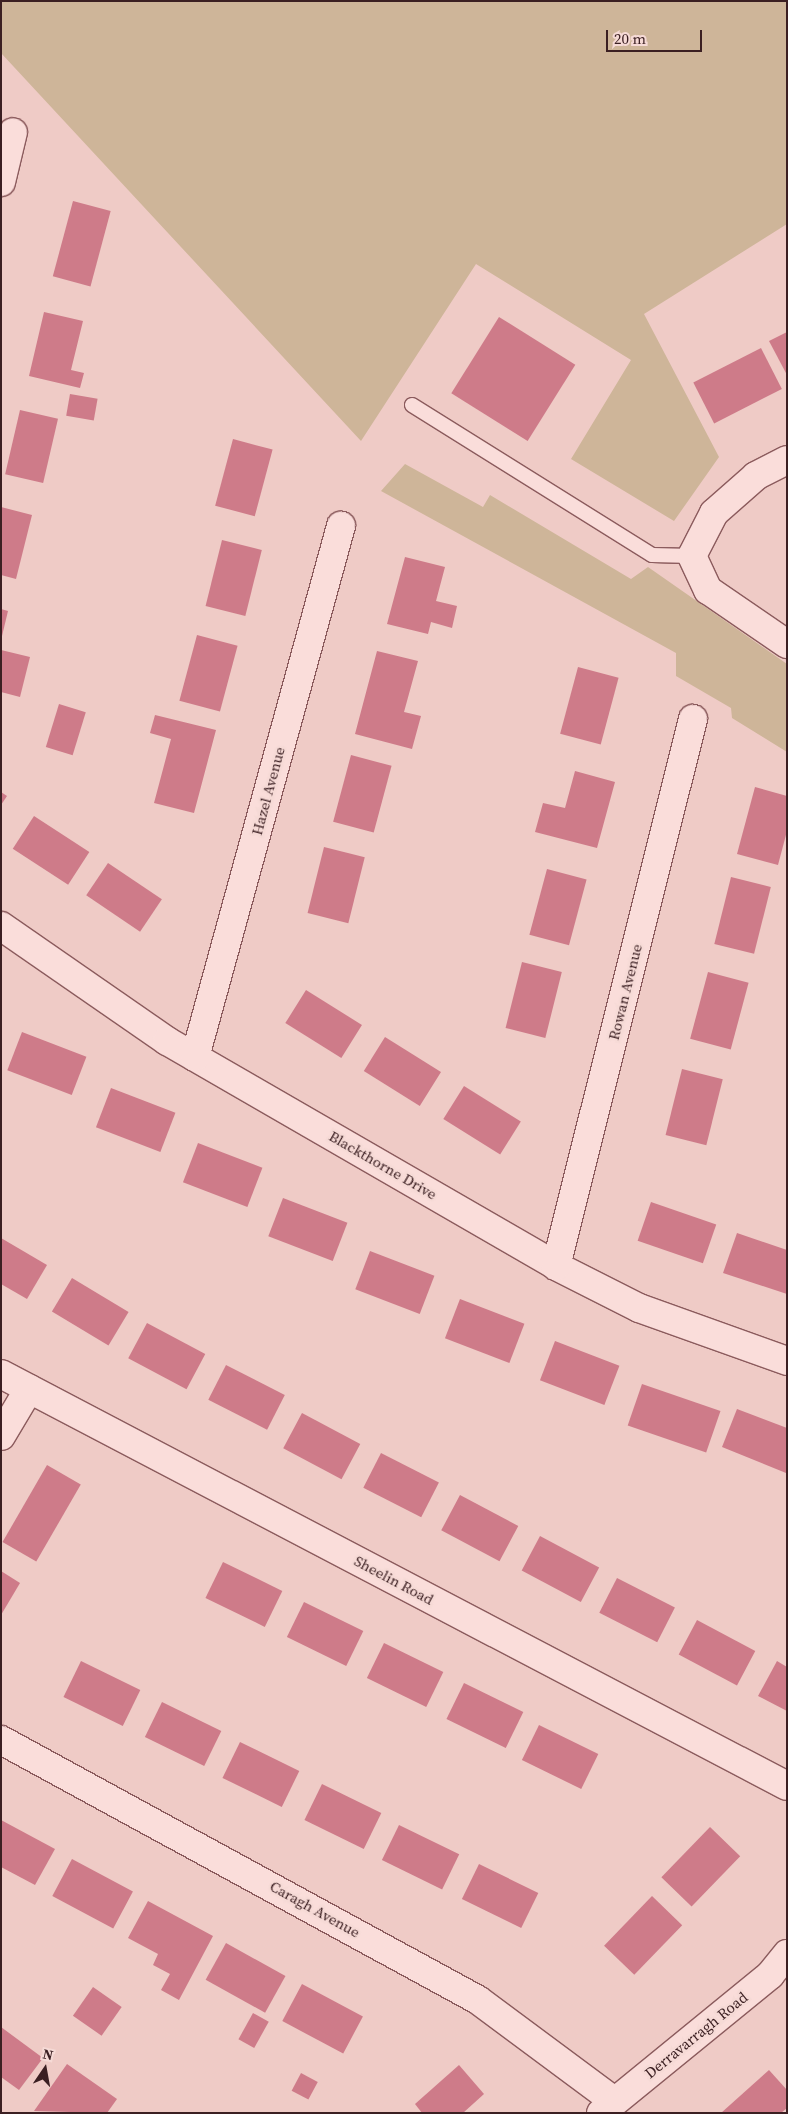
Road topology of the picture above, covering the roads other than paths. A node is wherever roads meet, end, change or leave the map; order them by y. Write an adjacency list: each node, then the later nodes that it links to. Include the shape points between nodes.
1 (13, 132): 2 (street)
2 (1, 182)
3 (412, 404): 6 (lane, via 652,555)
4 (787, 460): 6 (street, via 756,476 714,513)
5 (341, 526): 10 (street, Hazel Avenue)
6 (692, 556): 7 (street, via 708,590)
7 (787, 644)
8 (694, 719): 11 (street, Rowan Avenue)
9 (1, 926): 10 (street, Blackthorne Drive)
10 (195, 1056): 11 (street, Blackthorne Drive)
11 (556, 1266): 12 (street, Blackthorne Drive, via 639,1308)
12 (787, 1361)
13 (1, 1374): 14 (street, Sheelin Road)
14 (29, 1389): 15 (street); 17 (street, Sheelin Road)
15 (1, 1436)
16 (1, 1740): 19 (street, Caragh Avenue, via 478,2000)
17 (787, 1786)
18 (787, 1954): 19 (street, Derravarragh Road, via 770,1975)
19 (607, 2107)

